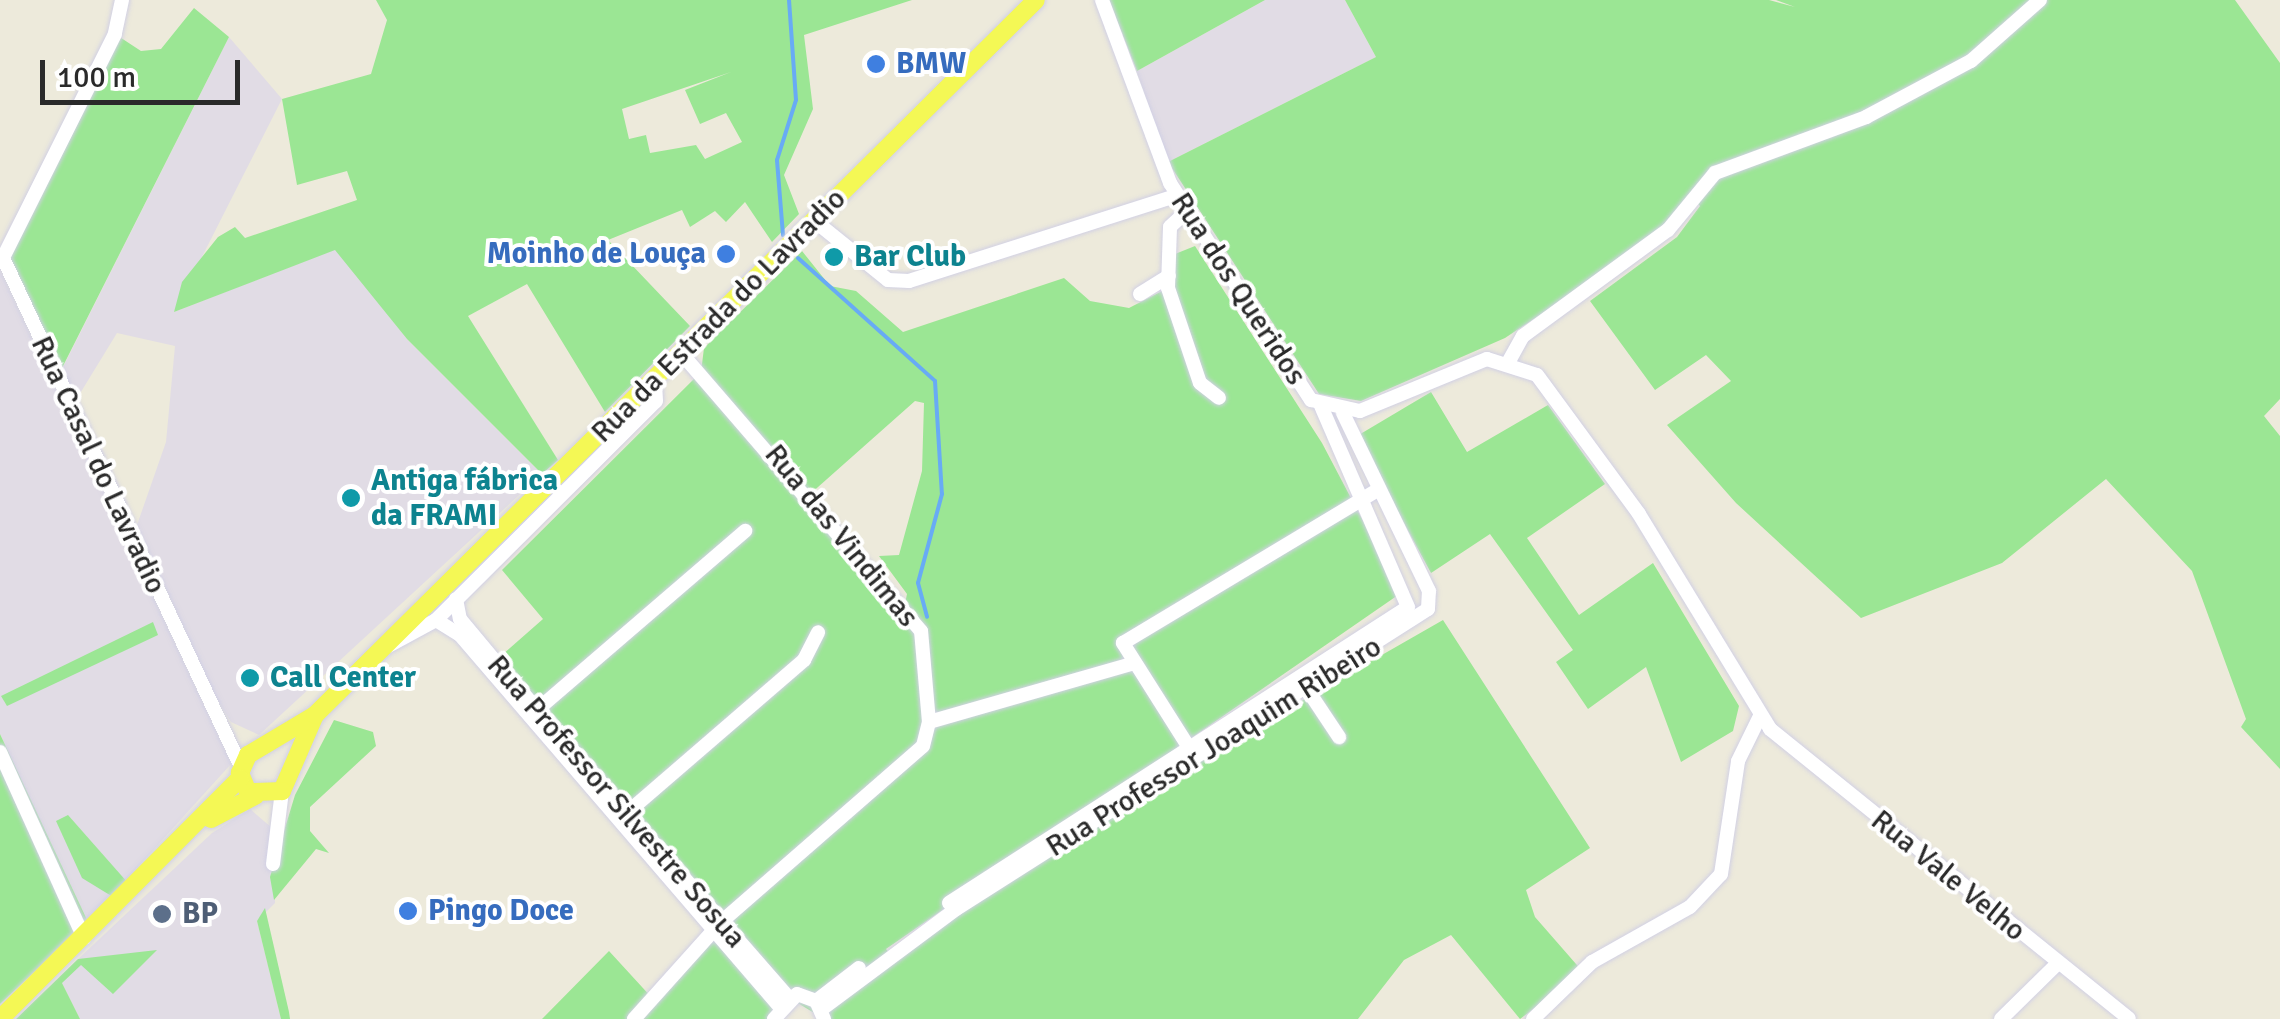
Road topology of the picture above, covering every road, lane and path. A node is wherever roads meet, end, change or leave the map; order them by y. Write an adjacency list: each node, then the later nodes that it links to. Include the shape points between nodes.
1 (122, 0): 32 (street, Rua Casal do Lavradio, via 115,34 2,258)
2 (1036, 0): 7 (main road, Rua da Estrada do Lavradio)
3 (1102, 0): 5 (street, Rua dos Queridos)
4 (2040, 0): 11 (street, via 1972,61 1866,117 1715,173 1668,230 1523,336)
5 (1176, 196): 6 (street, Rua dos Queridos); 7 (street, via 909,281 888,280)
6 (1187, 212): 8 (street, via 1170,227); 14 (street, Rua dos Queridos)
7 (816, 222): 10 (main road, Rua da Estrada do Lavradio)
8 (1169, 276): 9 (street); 13 (street, via 1200,383)
9 (1140, 294)
10 (682, 354): 12 (main road, Rua da Estrada do Lavradio); 30 (street, Rua das Vindimas, via 921,631)
11 (1509, 361): 15 (street, via 1469,365); 29 (street, via 1551,390 1638,514)
12 (655, 380): 21 (street, via 656,401); 24 (main road, Rua da Estrada do Lavradio)
13 (1219, 398)
14 (1320, 406): 15 (street, Rua dos Queridos); 17 (street, Rua Professor Joaquim Ribeiro)
15 (1343, 413): 16 (street, Rua Professor Joaquim Ribeiro)
16 (1376, 490): 17 (street); 18 (street, Rua Professor Joaquim Ribeiro)
17 (1357, 500): 20 (street, Rua Professor Joaquim Ribeiro); 25 (street, via 1123,642)
18 (1393, 522): 20 (street); 26 (street, Rua Professor Joaquim Ribeiro, via 1428,609)
19 (745, 532): 27 (street)
20 (1374, 532): 35 (street, Rua Professor Joaquim Ribeiro, via 1408,606)
21 (456, 599): 22 (street); 27 (street, Rua Professor Silvestre Sosua, via 460,619)
22 (436, 620): 24 (street); 27 (street, Rua Professor Silvestre Sosua)
23 (818, 632): 41 (street, via 804,660)
24 (382, 648): 28 (main road, Rua da Estrada do Lavradio)
25 (1131, 664): 30 (street); 35 (street)
26 (1308, 689): 33 (street); 49 (street, Rua Professor Joaquim Ribeiro, via 956,909)
27 (533, 713): 41 (street, Rua Professor Silvestre Sosua)
28 (315, 715): 36 (main road, Rua da Estrada do Lavradio); 39 (main road, Rua da Estrada do Lavradio)
29 (1760, 716): 31 (street); 34 (street)
30 (929, 722): 45 (street, via 923,746)
31 (1770, 728): 34 (street); 47 (street, Rua Vale Velho)
32 (228, 734): 36 (street); 38 (street, Rua Casal do Lavradio)
33 (1339, 736)
34 (1744, 743): 50 (street, via 1722,874 1690,906 1592,962)
35 (1188, 746): 49 (street, Rua Professor Joaquim Ribeiro)
36 (259, 750): 38 (main road); 39 (main road, via 283,757)
37 (0, 752): 46 (street)
38 (240, 772): 40 (main road); 42 (main road)
39 (286, 784): 40 (main road); 43 (street)
40 (259, 797): 42 (main road); 43 (street)
41 (622, 816): 45 (street, Rua Professor Silvestre Sosua)
42 (206, 821): 46 (main road)
43 (278, 823): 44 (street)
44 (273, 864)
45 (717, 926): 48 (street, Rua Professor Silvestre Sosua); 52 (street)
46 (84, 938): 51 (main road)
47 (2058, 963): 54 (street); 55 (street, Rua Vale Velho)
48 (780, 1007): 49 (street)
49 (820, 1010)
50 (1553, 1014): 53 (street)
51 (0, 1018)
52 (634, 1019)
53 (1533, 1019)
54 (2001, 1019)
55 (2129, 1019)

